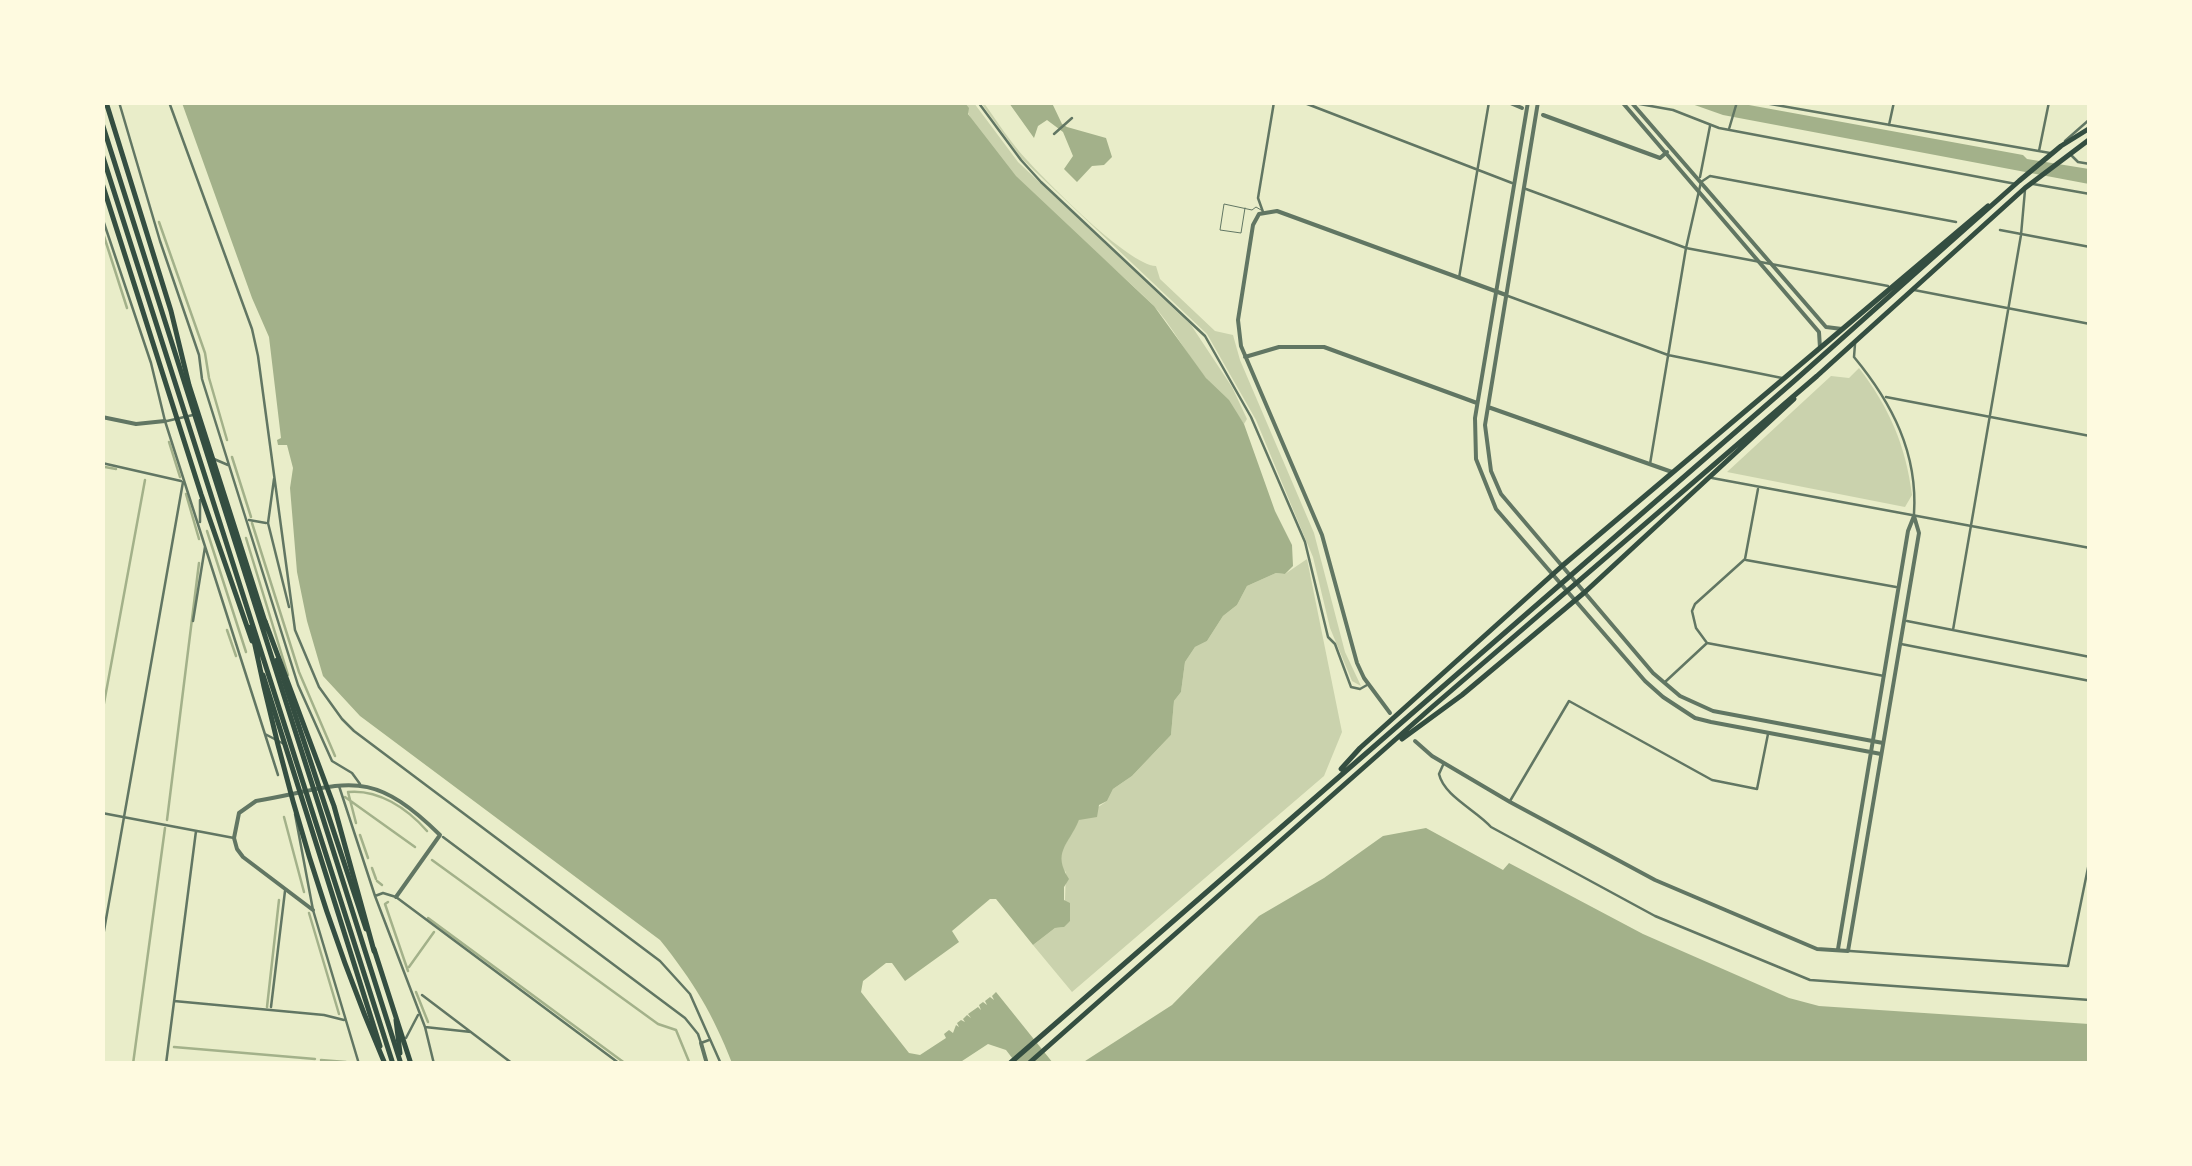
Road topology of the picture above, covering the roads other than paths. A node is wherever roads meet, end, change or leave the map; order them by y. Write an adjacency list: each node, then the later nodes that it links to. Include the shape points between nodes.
1 (106, 102): 75 (highway)
2 (119, 102): 74 (street)
3 (169, 102): 85 (street, via 252,330)
4 (978, 102): 116 (street, via 1041,182 1205,336 1251,417 1305,542 1328,637 1352,688)
5 (1274, 102): 46 (street, via 1258,198)
6 (1302, 102): 35 (street)
7 (1489, 102): 35 (street)
8 (1508, 102): 17 (street)
9 (1528, 102): 39 (street)
10 (1538, 102): 41 (street)
11 (1622, 102): 29 (street)
12 (1738, 102): 25 (street)
13 (1758, 102): 23 (street)
14 (1894, 102): 23 (street)
15 (2049, 102): 30 (street)
16 (1632, 103): 22 (street); 29 (street)
17 (1522, 108)
18 (1542, 115): 29 (street, via 1660,158)
19 (1072, 118): 26 (street)
20 (2090, 119): 28 (street)
21 (102, 124): 102 (highway)
22 (1710, 125): 25 (street); 36 (street)
23 (1889, 126): 30 (street)
24 (2090, 128): 28 (highway)
25 (1729, 130): 37 (street)
26 (1054, 134)
27 (2090, 141): 31 (highway)
28 (2060, 146): 33 (highway)
29 (1668, 151): 36 (street); 42 (street)
30 (2038, 152): 33 (street)
31 (2069, 153): 34 (street); 40 (highway)
32 (102, 154): 104 (highway)
33 (2051, 154): 37 (highway)
34 (2090, 164)
35 (1478, 170): 39 (street); 55 (street)
36 (1700, 181): 42 (street); 48 (street, via 1710,176); 54 (street)
37 (2017, 182): 43 (highway)
38 (102, 183): 68 (highway)
39 (1514, 184): 58 (street)
40 (2028, 186): 44 (street); 50 (street); 57 (highway)
41 (1524, 188): 52 (street); 59 (street)
42 (1697, 190): 52 (street); 53 (street)
43 (2004, 194): 56 (highway); 131 (highway)
44 (2090, 194)
45 (1245, 208): 45 (lane, via 1241,233 1220,230 1224,204); 46 (lane)
46 (1263, 212): 55 (street); 66 (street, via 1253,225 1239,310)
47 (102, 217): 67 (street)
48 (1956, 222)
49 (2000, 230): 50 (street)
50 (2020, 234): 51 (street); 60 (street)
51 (2090, 247)
52 (1686, 248): 53 (street); 65 (street)
53 (1756, 261): 54 (street); 64 (street, via 1819,332)
54 (1771, 265): 56 (street); 62 (street, via 1826,327)
55 (1459, 280): 58 (street)
56 (1892, 286): 62 (highway)
57 (1913, 290): 60 (street); 63 (highway)
58 (1496, 293): 59 (street); 72 (street)
59 (1506, 295): 65 (street); 73 (street)
60 (2008, 308): 61 (street); 76 (street)
61 (2090, 324)
62 (1842, 329): 64 (highway)
63 (1857, 339): 69 (highway); 71 (street, via 1854,357)
64 (1820, 348): 70 (highway)
65 (1668, 355): 70 (street); 83 (street)
66 (1246, 357): 72 (street, via 1279,347 1324,347); 116 (street, via 1322,534)
67 (151, 363): 68 (street); 79 (street)
68 (163, 370): 78 (highway)
69 (1817, 376): 87 (highway); 124 (highway)
70 (1786, 379): 86 (highway)
71 (1886, 397): 76 (street); 91 (street, via 1910,459)
72 (1477, 403): 100 (street, via 1474,445 1485,488)
73 (1488, 408): 83 (street); 99 (street, via 1485,438 1496,484)
74 (212, 410): 75 (street); 84 (street)
75 (198, 414): 78 (street); 81 (highway)
76 (1989, 416): 80 (street); 94 (street)
77 (102, 418): 79 (street)
78 (176, 418): 79 (street); 90 (highway)
79 (165, 421): 88 (street)
80 (2090, 436)
81 (214, 459): 84 (street); 132 (highway)
82 (102, 463): 88 (street)
83 (1650, 465): 86 (street)
84 (230, 466): 92 (street)
85 (276, 472): 93 (street); 106 (street)
86 (1672, 472): 99 (highway)
87 (1710, 478): 89 (street); 103 (highway)
88 (185, 482): 95 (street); 137 (street)
89 (1758, 488): 91 (street); 98 (street)
90 (200, 494): 95 (street); 123 (highway)
91 (1914, 516): 94 (street); 101 (street); 108 (street, via 1919,533)
92 (246, 520): 93 (street); 129 (street, via 298,685 332,761)
93 (268, 523): 106 (street)
94 (1970, 526): 97 (street); 109 (street)
95 (201, 530): 96 (street)
96 (206, 546): 107 (street); 118 (street)
97 (2090, 548)
98 (1744, 559): 101 (street); 110 (street, via 1694,604 1692,619)
99 (1562, 566): 100 (highway); 103 (street)
100 (1553, 574): 105 (street); 131 (highway)
101 (1899, 587): 113 (street)
102 (252, 591): 147 (highway, via 342,830); 166 (highway)
103 (1584, 592): 105 (highway); 115 (street)
104 (245, 598): 164 (highway, via 308,843); 165 (highway)
105 (1575, 600): 119 (street, via 1644,680 1680,710); 124 (highway)
106 (291, 615): 160 (street, via 310,669 342,719 638,941 690,994)
107 (193, 621)
108 (1906, 621): 109 (street); 111 (street)
109 (1953, 630): 112 (street)
110 (1707, 643): 113 (street); 115 (street)
111 (1901, 644): 114 (street); 122 (street)
112 (2090, 657)
113 (1884, 676): 121 (street)
114 (2090, 681)
115 (1664, 683): 121 (street, via 1714,711)
116 (1368, 684): 117 (street)
117 (1390, 713)
118 (264, 733): 123 (street); 128 (street)
119 (1768, 734): 125 (street); 135 (street, via 1757,789 1712,780 1569,701)
120 (1415, 741): 127 (street)
121 (1873, 741): 122 (street); 125 (street)
122 (1883, 742): 126 (street)
123 (286, 745): 133 (highway)
124 (1382, 752): 174 (highway)
125 (1871, 752): 126 (street); 148 (street)
126 (1881, 754): 149 (street)
127 (1444, 764): 135 (street); 151 (street, via 1442,786 1491,828 1655,916 1810,980)
128 (278, 775)
129 (360, 784): 130 (street); 139 (street, via 382,790)
130 (339, 785): 132 (street); 143 (street)
131 (1326, 786): 173 (highway)
132 (318, 790): 133 (street); 147 (highway)
133 (301, 793): 134 (street); 164 (highway)
134 (291, 795): 140 (street, via 245,806); 145 (street)
135 (1510, 802): 148 (street, via 1655,880 1817,949)
136 (102, 813): 137 (street)
137 (123, 820): 138 (street); 146 (street)
138 (196, 831): 140 (street); 152 (street)
139 (440, 834): 144 (street); 161 (street, via 685,1018)
140 (234, 838): 142 (street, via 243,858)
141 (2090, 858): 149 (street, via 2068,966)
142 (285, 890): 145 (street); 153 (street)
143 (375, 896): 144 (street); 155 (street)
144 (396, 897): 170 (street)
145 (313, 910): 156 (street)
146 (102, 942)
147 (374, 950): 154 (highway)
148 (1837, 950): 149 (street)
149 (1848, 951)
150 (422, 995): 158 (street)
151 (2090, 1000)
152 (174, 1002): 153 (street); 162 (street)
153 (271, 1010): 156 (street)
154 (396, 1012): 159 (highway); 166 (highway)
155 (419, 1014): 157 (street); 159 (street)
156 (345, 1020): 163 (street)
157 (425, 1027): 158 (street); 168 (street)
158 (472, 1032): 169 (street)
159 (405, 1040): 167 (highway)
160 (710, 1040): 161 (street); 172 (street)
161 (701, 1043): 171 (street)
162 (166, 1064)
163 (359, 1064)
164 (385, 1064)
165 (392, 1064)
166 (401, 1064)
167 (412, 1064)
168 (434, 1064)
169 (513, 1064)
170 (620, 1064)
171 (707, 1064)
172 (721, 1064)
173 (1009, 1064)
174 (1028, 1064)

